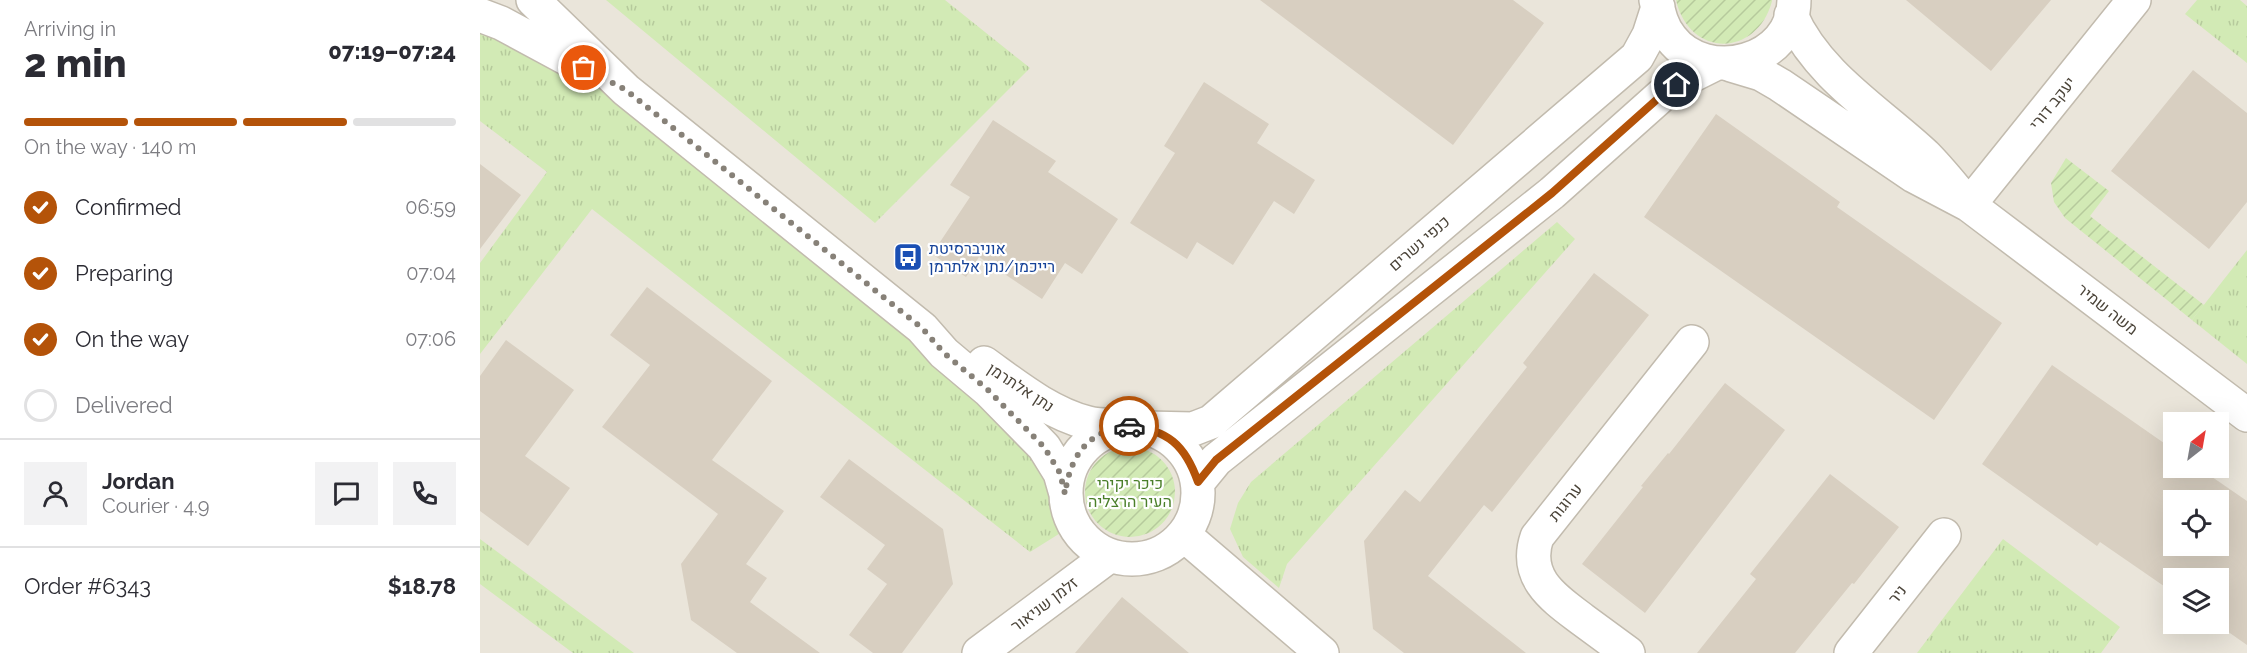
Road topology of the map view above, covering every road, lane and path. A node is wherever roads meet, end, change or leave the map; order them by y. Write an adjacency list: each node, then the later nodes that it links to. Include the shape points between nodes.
1 (533, 0): 7 (street, נתן אלתרמן)
2 (2134, 0): 8 (street, יעקב דורי)
3 (1657, 4): 6 (street, משה שמיר, via 1671,39 1687,54); 12 (street, כנפי נשרים, via 1649,35 1637,57 1211,422 1194,429)
4 (1793, 5): 6 (street, via 1787,27 1774,45 1754,58); 8 (street, משה שמיר, via 1797,29 1818,61 1926,156)
5 (480, 15): 7 (street, נתן אלתרמן, via 501,22)
6 (1724, 64): 8 (street, משה שמיר, via 1761,74 1914,176); 13 (street, via 1691,76 1663,94 1552,193 1216,460)
7 (626, 90): 9 (street, נתן אלתרמן)
8 (1969, 205): 11 (street, משה שמיר)
9 (922, 328): 12 (street, נתן אלתרמן, via 956,342 1037,401 1065,415 1089,423); 14 (street, נתן אלתרמן, via 1044,447 1060,473)
10 (1692, 342): 20 (street, ערוגות, via 1537,537 1533,549 1541,583 1552,597)
11 (2247, 415)
12 (1136, 427): 13 (street, via 1165,435 1181,447); 14 (street, via 1107,431 1085,446 1068,474)
13 (1198, 482): 15 (street, via 1194,519)
14 (1065, 494): 17 (street, via 1070,518 1080,535)
15 (1184, 535): 17 (street, via 1168,549 1150,557); 19 (street)
16 (1944, 535): 21 (street, ניר)
17 (1109, 556): 18 (street, זלמן שניאור)
18 (979, 653)
19 (1322, 653)
20 (1628, 653)
21 (1851, 653)

